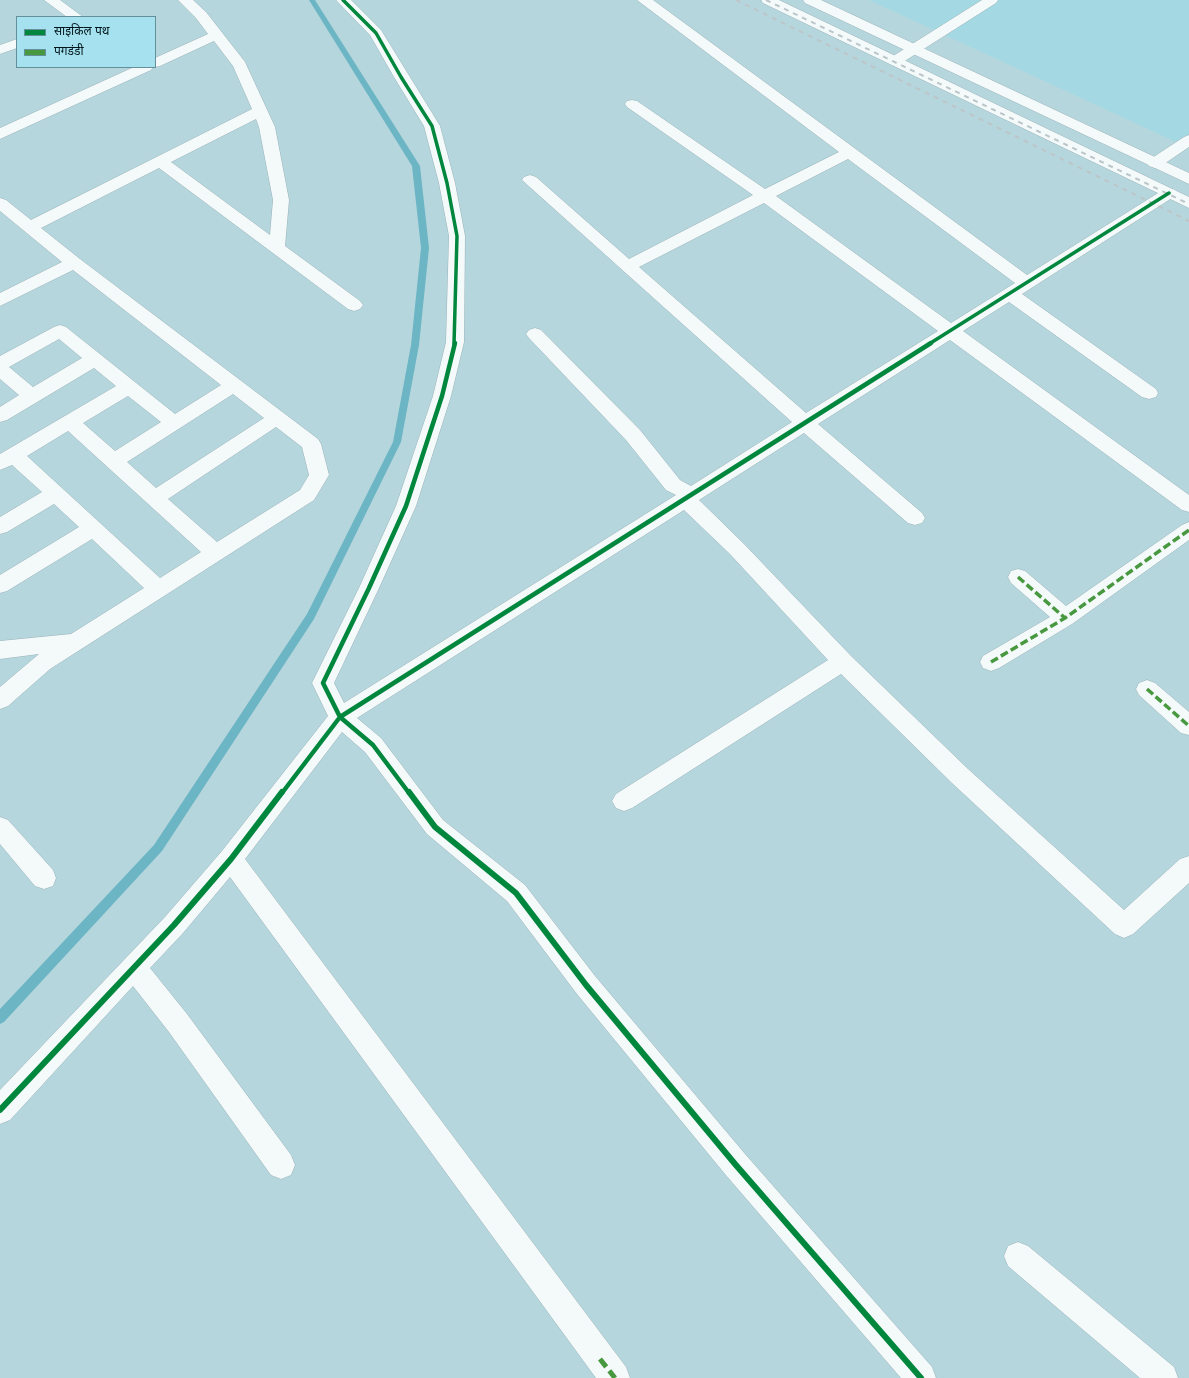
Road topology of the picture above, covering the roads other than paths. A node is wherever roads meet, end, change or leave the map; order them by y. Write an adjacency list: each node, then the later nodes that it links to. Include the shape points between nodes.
1 (51, 0): 8 (street)
2 (185, 0): 9 (street)
3 (343, 0): 72 (street, via 376,33 432,126 457,236 454,342 442,396 406,506 323,683)
4 (644, 0): 20 (street)
5 (768, 0): 13 (street)
6 (810, 0): 11 (street)
7 (991, 0): 11 (street)
8 (75, 16)
9 (217, 35): 14 (street); 17 (street, via 240,65)
10 (16, 43): 12 (street)
11 (914, 49): 13 (street); 22 (street)
12 (0, 50)
13 (895, 61): 25 (street)
14 (156, 63)
15 (144, 68): 18 (street)
16 (632, 104): 26 (street)
17 (260, 111): 21 (street); 30 (street, via 267,127 282,200)
18 (0, 134)
19 (1189, 140): 22 (street)
20 (850, 152): 26 (street); 33 (street)
21 (160, 161): 29 (street); 30 (street)
22 (1155, 163): 23 (street)
23 (1189, 179)
24 (530, 180): 32 (street)
25 (1168, 193): 28 (street); 33 (street)
26 (765, 196): 32 (street); 37 (street)
27 (0, 203): 29 (street)
28 (1189, 203)
29 (29, 227): 31 (street)
30 (277, 248): 36 (street)
31 (74, 263): 35 (street); 42 (street)
32 (628, 266): 50 (street)
33 (1026, 284): 34 (street)
34 (1010, 294): 37 (street); 44 (street)
35 (0, 300)
36 (354, 306)
37 (951, 331): 50 (street); 56 (street)
38 (535, 334): 54 (street, via 633,435 673,485)
39 (95, 360): 40 (street, via 60,331); 43 (street); 45 (street)
40 (0, 364)
41 (0, 369): 45 (street)
42 (234, 385): 47 (street); 49 (street)
43 (129, 387): 48 (street); 49 (street)
44 (1149, 393)
45 (32, 396): 46 (street)
46 (0, 414)
47 (277, 418): 55 (street); 61 (street, via 310,444 319,475 307,495)
48 (70, 422): 51 (street); 52 (street)
49 (174, 423): 52 (street)
50 (804, 424): 54 (street); 57 (street)
51 (7, 459): 53 (street)
52 (114, 461): 55 (street)
53 (56, 493): 58 (street); 59 (street)
54 (688, 497): 68 (street); 72 (street)
55 (155, 498): 61 (street)
56 (1189, 505)
57 (915, 518)
58 (0, 527)
59 (93, 528): 63 (street); 64 (street)
60 (1189, 530): 65 (street)
61 (216, 553): 64 (street)
62 (1018, 576): 65 (street)
63 (0, 585)
64 (159, 589): 66 (street)
65 (1065, 618): 69 (street)
66 (77, 641): 67 (street); 71 (street, via 42,663)
67 (0, 650)
68 (843, 662): 74 (street); 77 (street, via 960,776 1124,926)
69 (991, 662)
70 (1147, 690): 73 (street)
71 (0, 700)
72 (340, 717): 76 (street); 84 (street, via 373,745 435,828 516,892 586,985 735,1164)
73 (1189, 726)
74 (624, 800)
75 (0, 827): 78 (street)
76 (231, 858): 79 (street); 83 (street)
77 (1189, 867)
78 (44, 878)
79 (134, 967): 80 (street); 81 (street)
80 (0, 1110)
81 (281, 1165)
82 (1018, 1256): 85 (street)
83 (615, 1378)
84 (922, 1378)
85 (1163, 1378)

